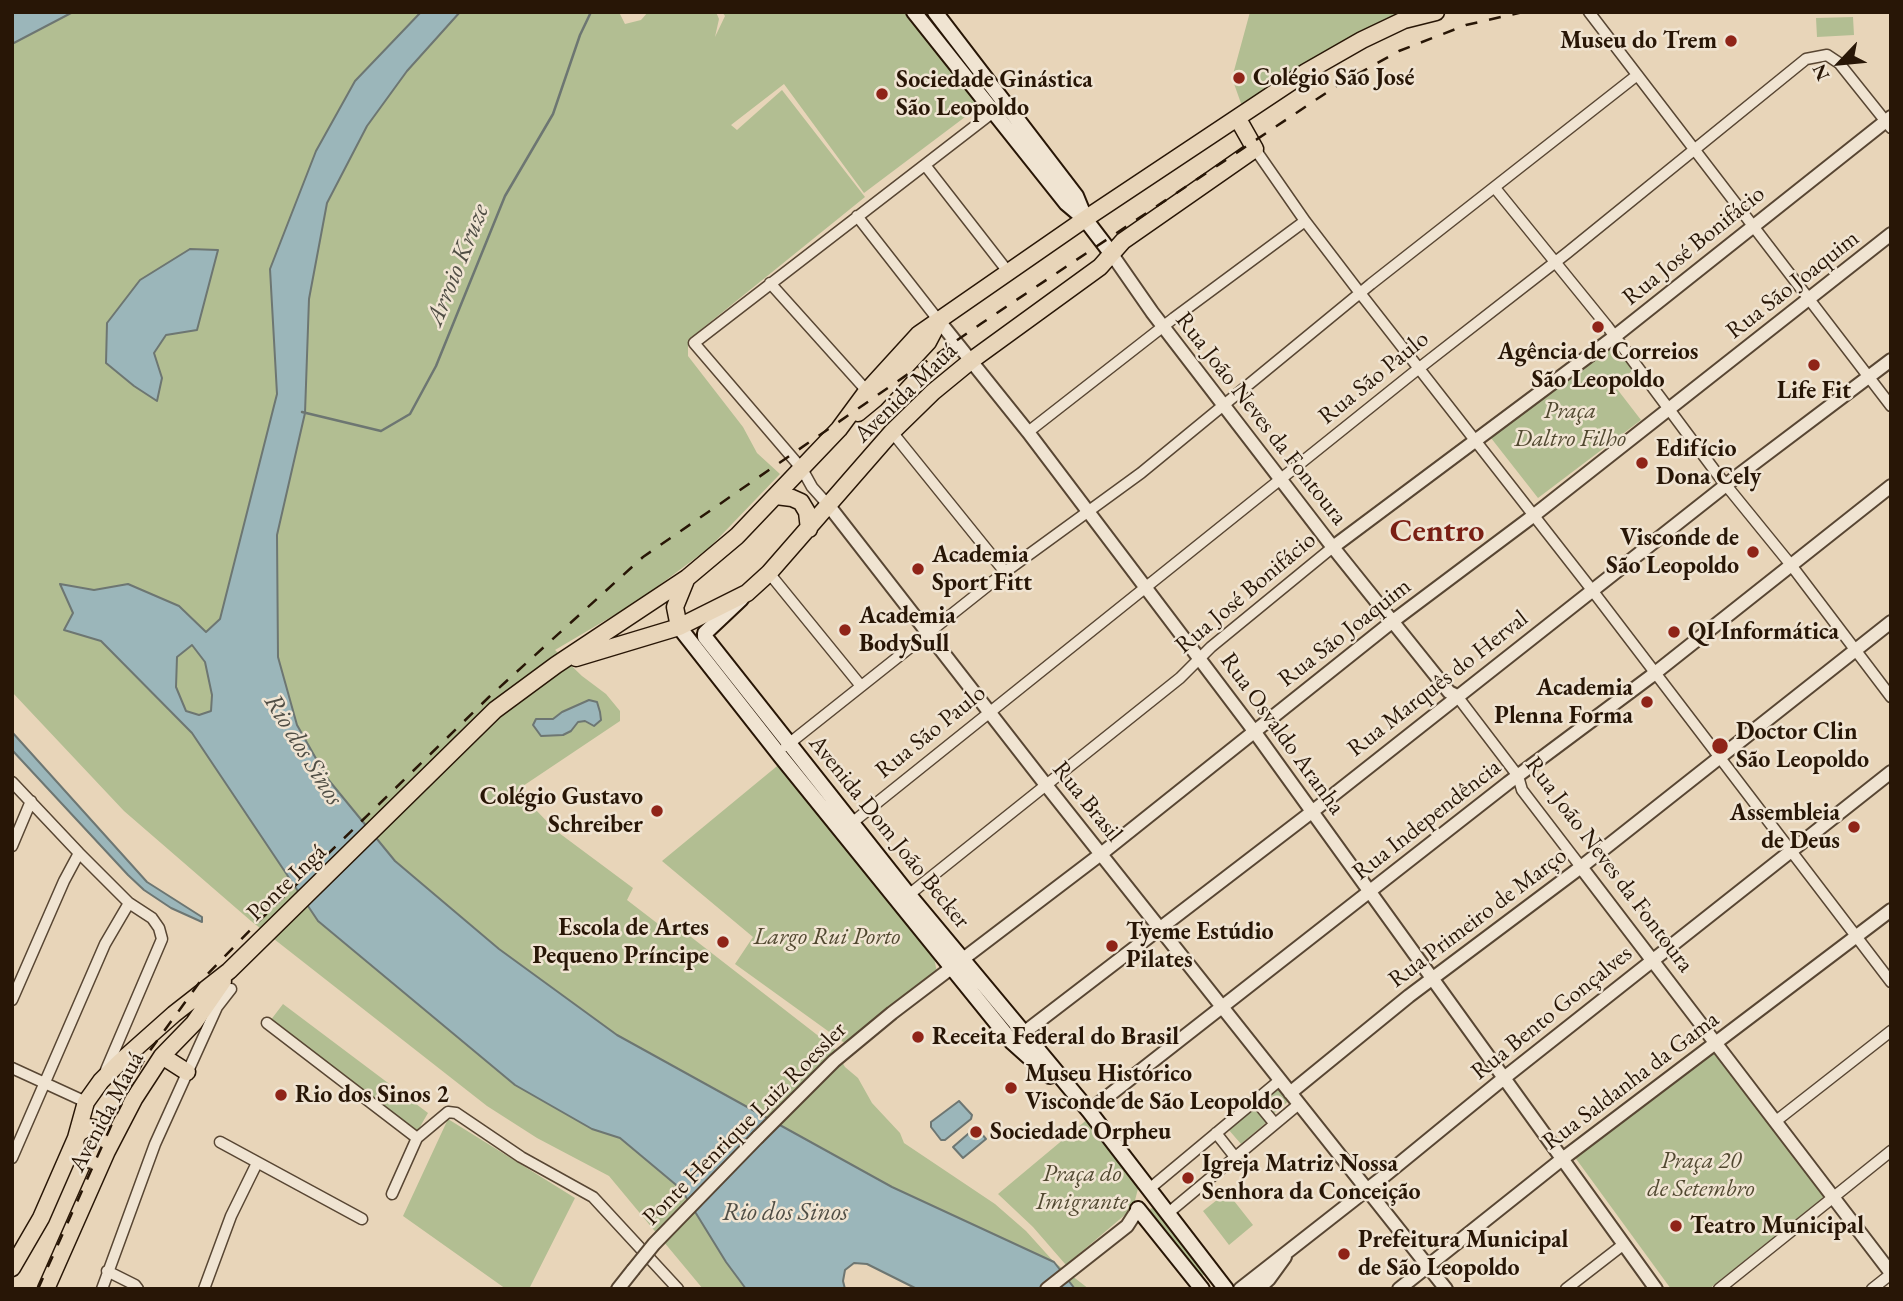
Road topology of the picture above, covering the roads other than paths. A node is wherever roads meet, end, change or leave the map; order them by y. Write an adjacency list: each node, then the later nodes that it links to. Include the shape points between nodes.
1 (914, 12): 6 (main road)
2 (934, 12): 14 (main road, via 1076,196)
3 (1436, 12): 7 (main road, Avenida Mauá, via 1404,20 1362,40)
4 (1589, 12): 5 (street)
5 (1636, 76): 10 (street); 12 (street)
6 (992, 113): 11 (street); 14 (main road, via 1066,204)
7 (1238, 119): 9 (main road); 14 (main road, Avenida Mauá)
8 (1889, 122): 10 (street, Rua São Paulo, via 1827,55 1806,59); 16 (street, Rua José Bonifácio)
9 (1255, 149): 15 (street); 18 (main road, Avenida Mauá)
10 (1693, 150): 16 (street); 19 (street, Rua São Paulo)
11 (925, 164): 13 (street); 20 (street)
12 (1495, 188): 19 (street); 22 (street)
13 (858, 216): 21 (street); 24 (street, Rua Osvaldo Aranha)
14 (1085, 219): 18 (main road); 20 (main road, Avenida Mauá)
15 (1305, 221): 22 (street); 25 (street)
16 (1752, 226): 23 (street); 26 (street, Rua José Bonifácio)
17 (1891, 234): 23 (street, Rua São Joaquim)
18 (1111, 253): 25 (street, Rua João Neves da Fontoura); 27 (main road, Avenida Mauá, via 1100,267)
19 (1556, 262): 26 (street); 29 (street, Rua São Paulo)
20 (1009, 273): 24 (main road, Avenida Mauá)
21 (770, 284): 31 (street); 39 (street, Rua Brasil, via 694,343)
22 (1360, 293): 29 (street); 32 (street)
23 (1809, 298): 30 (street); 34 (street, Rua São Joaquim)
24 (939, 321): 27 (street, Rua Osvaldo Aranha); 31 (main road, Avenida Mauá, via 919,334); 35 (main road, Avenida Mauá, via 928,342)
25 (1163, 327): 32 (street, Rua João Neves da Fontoura); 37 (street)
26 (1614, 337): 34 (street); 38 (street, Rua José Bonifácio)
27 (972, 360): 36 (main road, Avenida Mauá); 37 (street, Rua Osvaldo Aranha)
28 (1891, 360): 30 (street, Rua Marquês do Herval)
29 (1418, 369): 38 (street); 40 (street, Rua São Paulo)
30 (1869, 377): 33 (street); 41 (street, Rua Marquês do Herval)
31 (867, 391): 35 (main road, Avenida Mauá)
32 (1223, 405): 40 (street, Rua João Neves da Fontoura); 45 (street)
33 (1891, 406)
34 (1670, 409): 41 (street); 46 (street, Rua São Joaquim)
35 (839, 429): 39 (main road, Avenida Mauá)
36 (892, 432): 44 (main road, Avenida Mauá); 50 (street)
37 (1028, 432): 45 (street, Rua Osvaldo Aranha)
38 (1474, 441): 46 (street); 48 (street, Rua José Bonifácio)
39 (802, 469): 43 (main road, Avenida Mauá); 44 (street, Rua Brasil)
40 (1281, 479): 48 (street, Rua João Neves da Fontoura); 53 (street, Rua São Paulo)
41 (1726, 485): 49 (street); 54 (street, Rua Marquês do Herval)
42 (1891, 486): 49 (street, Rua Independência)
43 (775, 496): 47 (main road, via 800,502); 52 (main road, Avenida Mauá)
44 (829, 506): 47 (main road, Avenida Mauá); 59 (street, Rua Brasil)
45 (1088, 512): 50 (street); 53 (street, Rua Osvaldo Aranha)
46 (1533, 516): 54 (street); 56 (street, Rua São Joaquim)
47 (809, 529): 51 (main road, Avenida Mauá)
48 (1333, 547): 56 (street, Rua João Neves da Fontoura); 61 (street, Rua José Bonifácio)
49 (1791, 565): 60 (street); 63 (street, Rua Independência)
50 (1005, 572): 59 (street)
51 (769, 573): 55 (main road, Avenida Mauá); 64 (street)
52 (687, 578): 58 (main road, via 675,607); 62 (main road, Avenida Mauá)
53 (1145, 586): 61 (street, Rua Osvaldo Aranha); 67 (street, Rua São Paulo)
54 (1592, 590): 63 (street); 65 (street, Rua Marquês do Herval)
55 (747, 593): 58 (main road, Avenida Mauá); 69 (main road, Avenida Dom João Becker, via 704,635)
56 (1393, 621): 65 (street, Rua João Neves da Fontoura); 68 (street, Rua São Joaquim)
57 (1891, 622): 60 (street, Rua Primeiro de Março)
58 (679, 627): 62 (main road, Avenida Mauá); 69 (main road, Avenida Dom João Becker)
59 (928, 633): 64 (street); 67 (street, Rua Brasil)
60 (1855, 650): 66 (street); 70 (street, Rua Primeiro de Março)
61 (1200, 658): 68 (street, Rua Osvaldo Aranha); 74 (street, Rua José Bonifácio)
62 (556, 665): 81 (main road, Avenida Mauá, via 495,710)
63 (1654, 674): 70 (street); 72 (street, Rua Independência)
64 (861, 686): 69 (street)
65 (1457, 696): 72 (street, Rua João Neves da Fontoura); 76 (street, Rua Marquês do Herval)
66 (1891, 697)
67 (990, 713): 74 (street, Rua Brasil); 77 (street, Rua São Paulo)
68 (1254, 731): 76 (street, Rua Osvaldo Aranha); 82 (street, Rua São Joaquim)
69 (783, 748): 77 (main road, Avenida Dom João Becker)
70 (1717, 758): 79 (street); 83 (street, Rua Primeiro de Março)
71 (1891, 772): 79 (street, Rua Bento Gonçalves)
72 (1518, 776): 83 (street, Rua João Neves da Fontoura, via 1522,790); 84 (street, Rua Independência)
73 (12, 782): 75 (street)
74 (1046, 785): 82 (street, Rua Brasil); 85 (street, Rua José Bonifácio)
75 (32, 801): 78 (street); 80 (street)
76 (1313, 811): 84 (street, Rua Osvaldo Aranha); 88 (street, Rua Marquês do Herval)
77 (847, 826): 85 (main road, Avenida Dom João Becker)
78 (12, 846)
79 (1789, 851): 89 (street); 91 (street, Rua Bento Gonçalves)
80 (79, 853): 86 (street); 98 (street)
81 (351, 853): 90 (main road, Ponte Ingá)
82 (1101, 853): 88 (street, Rua Brasil); 92 (street, Rua São Joaquim)
83 (1581, 867): 91 (street, Rua João Neves da Fontoura); 94 (street, Rua Primeiro de Março)
84 (1371, 891): 94 (street, Rua Osvaldo Aranha); 99 (street, Rua Independência)
85 (904, 899): 92 (main road, Avenida Dom João Becker)
86 (130, 903): 110 (street, via 152,918 162,939); 111 (street, via 105,944)
87 (1891, 909): 89 (street, Rua Saldanha da Gama)
88 (1160, 928): 99 (street, Rua Brasil); 103 (street, Rua Marquês do Herval)
89 (1856, 938): 95 (street); 104 (street, Rua Saldanha da Gama)
90 (254, 946): 93 (main road, Avenida Mauá)
91 (1653, 960): 104 (street, Rua João Neves da Fontoura); 108 (street, Rua Bento Gonçalves)
92 (957, 963): 100 (street, Rua São Joaquim); 103 (main road, Avenida Dom João Becker)
93 (229, 971): 96 (main road, Avenida Mauá); 105 (main road, Avenida Mauá, via 194,1023)
94 (1433, 978): 108 (street, Rua Osvaldo Aranha); 112 (street, Rua Primeiro de Março)
95 (1891, 982)
96 (211, 985): 110 (main road, Avenida Mauá); 120 (main road, Avenida Mauá, via 182,1020 97,1101)
97 (231, 989): 107 (street, via 217,1007)
98 (12, 1000)
99 (1222, 1007): 109 (street, Rua Brasil); 116 (street, Rua Independência)
100 (892, 1013): 149 (street, Ponte Henrique Luiz Roessler, bridge, via 797,1098 653,1244)
101 (267, 1023): 121 (street)
102 (1891, 1031): 117 (street)
103 (1018, 1037): 116 (main road, Avenida Dom João Becker)
104 (1716, 1042): 117 (street, Rua João Neves da Fontoura); 127 (street, Rua Saldanha da Gama)
105 (162, 1056): 107 (main road); 123 (main road, Avenida Mauá)
106 (12, 1068): 111 (street)
107 (187, 1072): 142 (street)
108 (1504, 1078): 127 (street, Rua Osvaldo Aranha); 129 (street, Rua Bento Gonçalves)
109 (1280, 1080): 112 (street, Rua Brasil); 113 (street)
110 (101, 1081): 114 (main road, Avenida Mauá)
111 (45, 1083): 114 (street); 126 (street)
112 (1290, 1093): 115 (street, Rua Brasil)
113 (1256, 1101): 118 (street); 119 (street)
114 (86, 1102): 120 (main road, Avenida Mauá)
115 (1299, 1104): 118 (street); 129 (street, Rua Brasil)
116 (1084, 1106): 130 (main road, Avenida Dom João Becker)
117 (1776, 1121): 132 (street, Rua João Neves da Fontoura)
118 (1275, 1124): 125 (street)
119 (1216, 1133): 125 (street); 130 (street)
120 (76, 1138): 123 (main road, via 78,1153 86,1159 95,1160); 123 (main road, via 83,1129 95,1127 105,1133); 141 (main road, Avenida Mauá, via 41,1218)
121 (417, 1138): 131 (street); 150 (street, via 448,1112 456,1113 520,1157 593,1197)
122 (220, 1142): 128 (street)
123 (107, 1151): 145 (main road, Avenida Mauá)
124 (1891, 1152): 132 (street)
125 (1235, 1157): 134 (street)
126 (12, 1158)
127 (1561, 1160): 138 (street, Rua Osvaldo Aranha); 140 (street, Rua Saldanha da Gama)
128 (257, 1163): 135 (street); 148 (street)
129 (1368, 1189): 139 (street, Rua Bento Gonçalves); 140 (street, Rua Brasil)
130 (1149, 1190): 133 (main road); 134 (main road, Avenida Dom João Becker)
131 (391, 1194)
132 (1834, 1197): 143 (street, Rua João Neves da Fontoura); 159 (street)
133 (1138, 1209): 134 (main road, via 1150,1204); 136 (main road); 137 (street)
134 (1167, 1214): 144 (main road, Avenida Dom João Becker)
135 (362, 1219)
136 (1150, 1224): 137 (street); 152 (main road)
137 (1127, 1226): 151 (street)
138 (1624, 1244): 157 (street); 158 (street, Rua Osvaldo Aranha)
139 (1292, 1250): 153 (street, Rua Bento Gonçalves); 154 (street)
140 (1427, 1266): 155 (street, Rua Saldanha da Gama); 156 (street, Rua Brasil)
141 (12, 1268)
142 (107, 1271): 146 (street); 147 (street)
143 (1891, 1273): 160 (street)
144 (1222, 1284): 152 (main road, via 1209,1282)
145 (46, 1289)
146 (102, 1289)
147 (138, 1289)
148 (204, 1289)
149 (618, 1289)
150 (678, 1289)
151 (1047, 1289)
152 (1204, 1289)
153 (1240, 1289)
154 (1258, 1289)
155 (1399, 1289)
156 (1446, 1289)
157 (1566, 1289)
158 (1656, 1289)
159 (1719, 1289)
160 (1872, 1289)

